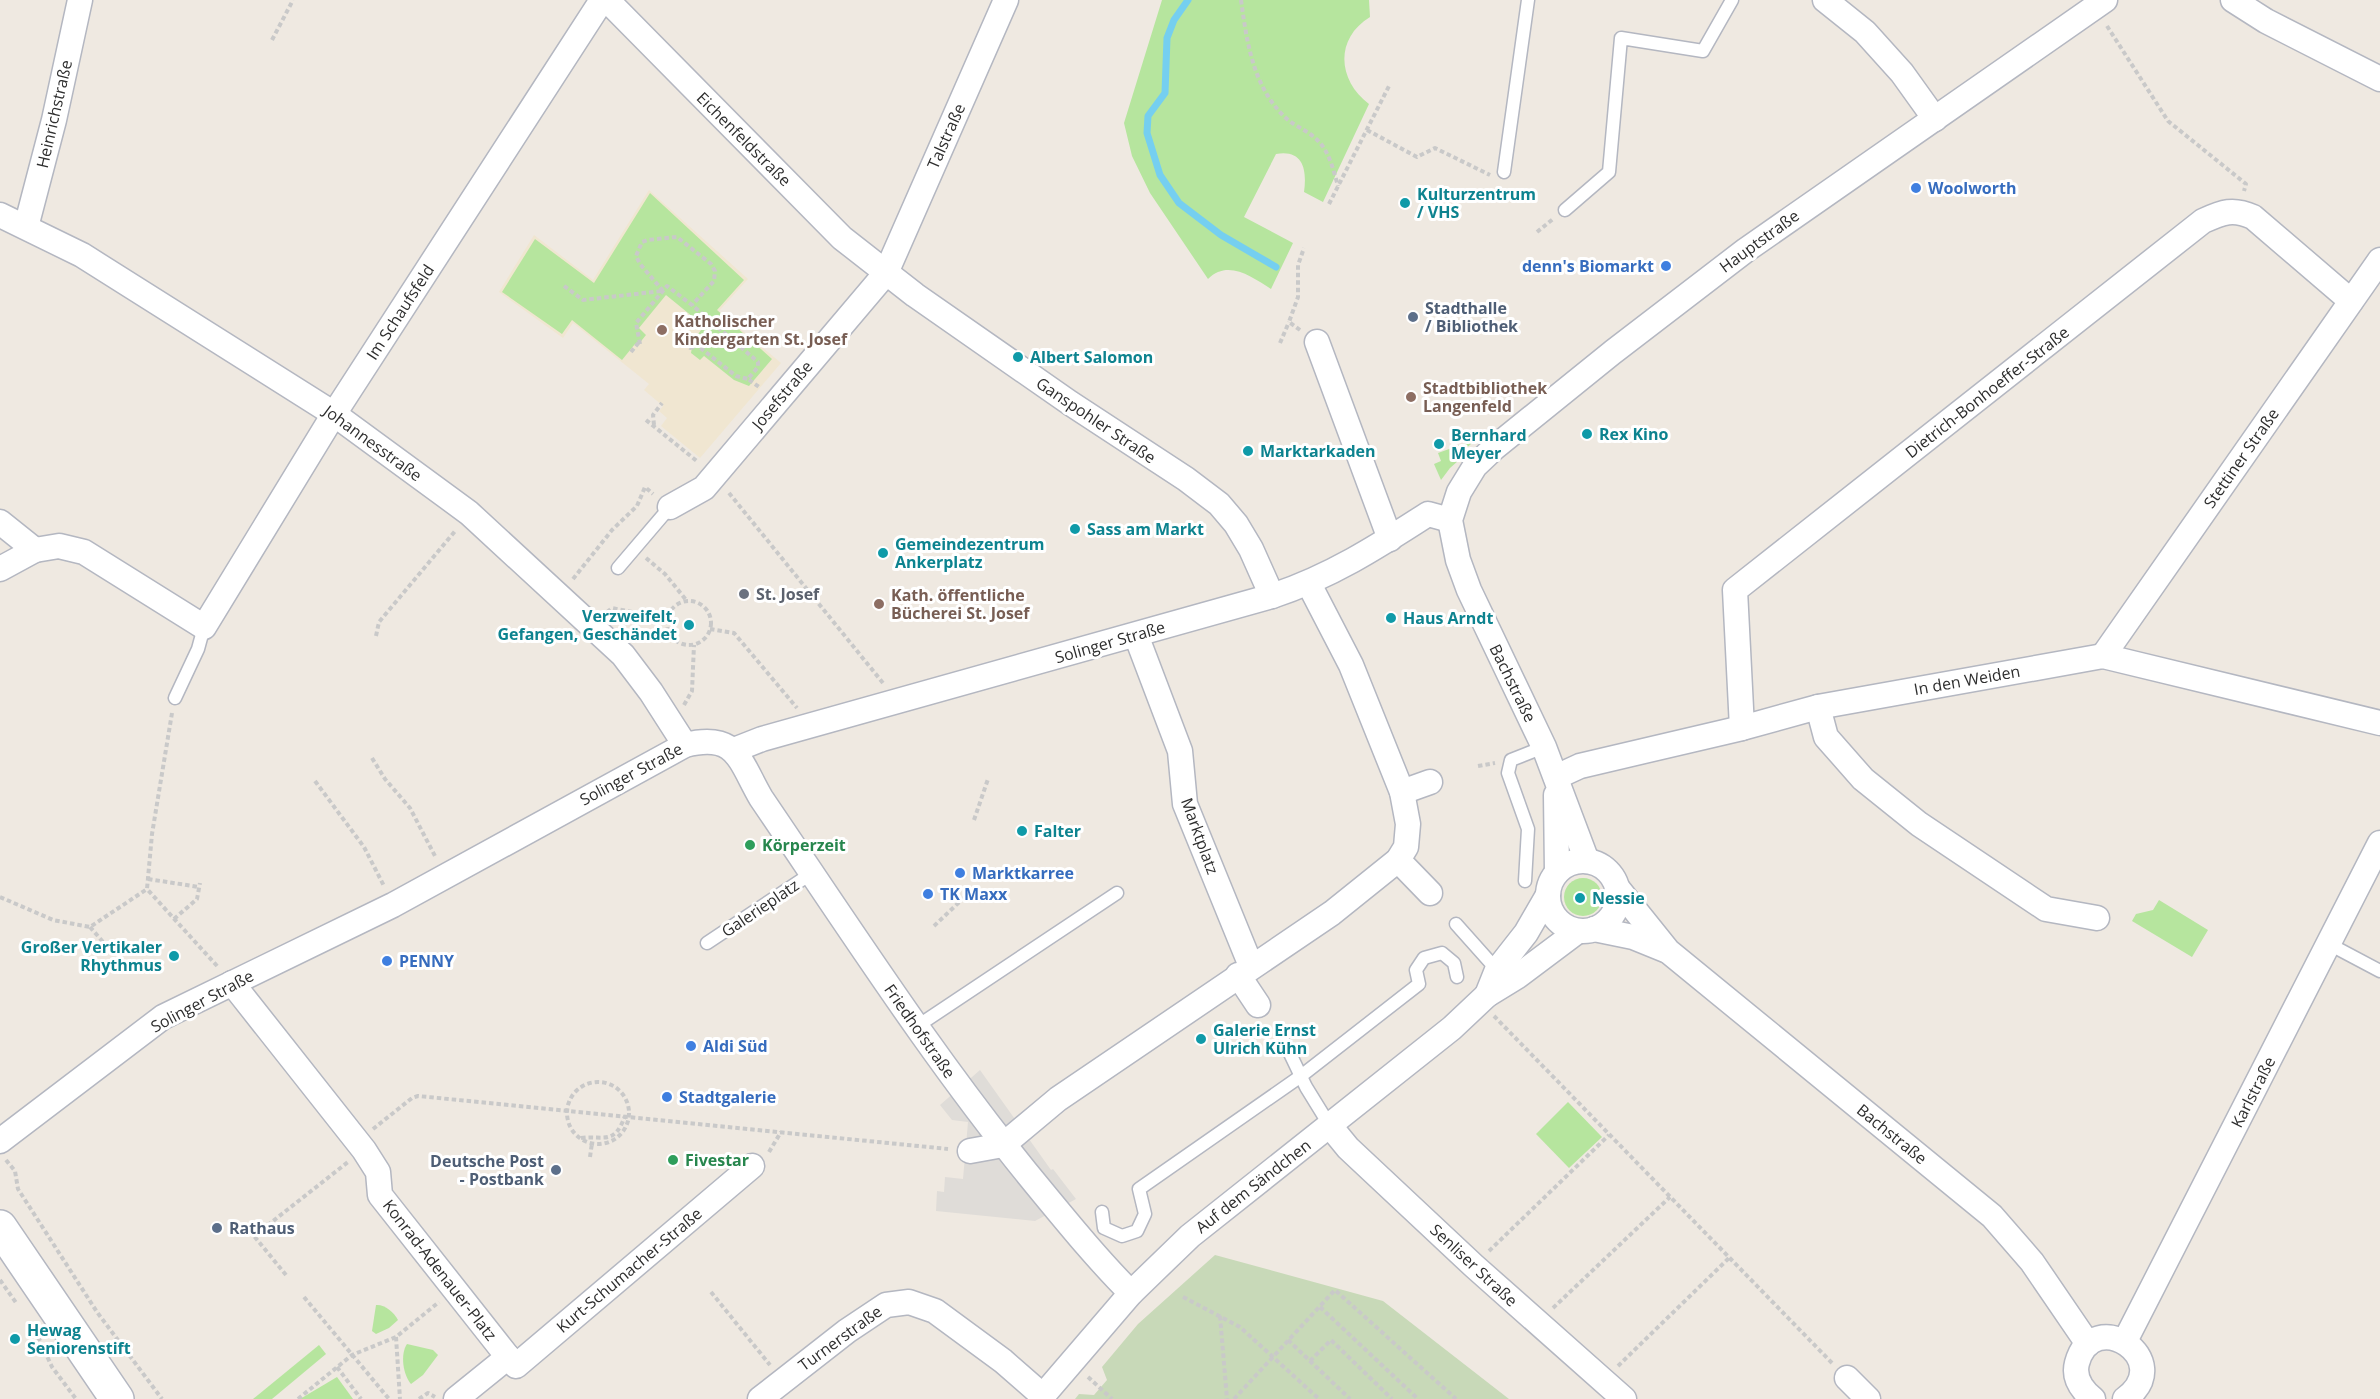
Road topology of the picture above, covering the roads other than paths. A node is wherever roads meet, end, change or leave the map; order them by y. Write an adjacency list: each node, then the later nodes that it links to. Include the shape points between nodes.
1 (80, 0): 16 (street, Heinrichstraße)
2 (602, 0): 21 (street, Im Schaufsfeld)
3 (607, 0): 18 (street, Eichenfeldstraße, via 842,238)
4 (1006, 0): 18 (street, Talstraße)
5 (1528, 0): 13 (lane)
6 (1732, 0): 14 (lane, via 1703,51 1621,38 1609,172)
7 (1825, 0): 12 (street, via 1865,32 1902,73)
8 (2233, 0): 10 (street)
9 (2100, 4): 12 (street, Hauptstraße)
10 (2261, 10): 11 (street)
11 (2380, 79)
12 (1935, 119): 23 (street, Hauptstraße, via 1746,250 1494,448 1475,466 1459,492)
13 (1499, 174)
14 (1565, 210)
15 (0, 215): 16 (street, Johannesstraße)
16 (26, 227): 21 (street, Johannesstraße, via 82,255)
17 (2380, 260): 19 (street, Stettiner Straße)
18 (886, 273): 22 (street, Josefstraße, via 704,488); 30 (street, Ganspohler Straße, via 1219,504 1251,549)
19 (2351, 301): 33 (street, Stettiner Straße); 37 (street, Dietrich-Bonhoeffer-Straße, via 2253,217 2239,211 2220,213 2203,221 1735,590)
20 (1317, 342): 25 (street)
21 (334, 414): 31 (street, Im Schaufsfeld); 38 (street, Johannesstraße, via 570,587)
22 (670, 507): 27 (lane)
23 (1450, 520): 25 (street, Solinger Straße, via 1428,514); 39 (street, Bachstraße, via 1469,590)
24 (0, 522): 26 (street)
25 (1390, 539): 29 (street, Solinger Straße)
26 (34, 550): 28 (street); 31 (street, via 59,546 84,552)
27 (618, 568)
28 (0, 570)
29 (1309, 584): 30 (street, Solinger Straße); 43 (street, via 1352,665)
30 (1272, 597): 32 (street, Solinger Straße)
31 (204, 627): 34 (lane)
32 (1136, 635): 40 (street, Solinger Straße); 61 (street, Marktplatz, via 1180,751 1185,804)
33 (2103, 656): 35 (street, In den Weiden); 36 (street, In den Weiden)
34 (175, 698)
35 (1818, 707): 37 (street, In den Weiden); 54 (street, via 1826,737 1863,779 1919,824 2046,909)
36 (2380, 723)
37 (1742, 728): 41 (street, In den Weiden, via 1580,766)
38 (685, 745): 40 (street, Solinger Straße, via 722,742); 64 (street, Solinger Straße, via 393,905)
39 (1545, 747): 41 (street, Bachstraße); 49 (lane, via 1511,760 1508,773 1528,829)
40 (734, 750): 48 (street, Friedhofstraße, via 760,798)
41 (1556, 777): 46 (street, Bachstraße); 47 (street, Bachstraße)
42 (1430, 782): 43 (street)
43 (1402, 792): 45 (street, via 1408,824 1406,847)
44 (2380, 843): 58 (street, Karlstraße)
45 (1398, 860): 52 (street); 61 (street, via 1332,913)
46 (1587, 861): 47 (street, via 1567,864); 50 (street, via 1609,872)
47 (1557, 872): 53 (street)
48 (812, 873): 57 (lane, Galerieplatz); 67 (street, Friedhofstraße)
49 (1525, 881)
50 (1618, 890): 56 (street, via 1612,916); 59 (street, Bachstraße)
51 (1117, 893): 67 (lane)
52 (1430, 893)
53 (1548, 895): 56 (street, via 1551,910 1561,923); 60 (street, Auf dem Sändchen, via 1526,933)
54 (2097, 918)
55 (1456, 924): 60 (lane)
56 (1586, 930): 59 (street, Bachstraße, via 1633,937); 65 (street, Auf dem Sändchen)
57 (707, 943)
58 (2329, 944): 62 (lane); 78 (street, Karlstraße)
59 (1668, 951): 79 (street, Bachstraße, via 1992,1216 2032,1262)
60 (1497, 970): 65 (street, Auf dem Sändchen)
61 (1245, 971): 66 (street, Marktplatz); 71 (street, via 1058,1099)
62 (2380, 972)
63 (1457, 977): 69 (lane, via 1454,963 1442,953 1424,958 1416,970 1419,984)
64 (232, 983): 72 (street, Solinger Straße, via 163,1017); 80 (street, Konrad-Adenauer-Platz, via 365,1140 378,1172 380,1195)
65 (1484, 999): 70 (street, Auf dem Sändchen)
66 (1258, 1005)
67 (916, 1027): 71 (street, Friedhofstraße)
68 (1285, 1042): 69 (lane)
69 (1301, 1076): 70 (lane); 75 (lane, via 1138,1189 1146,1214 1137,1231 1122,1236 1104,1228)
70 (1330, 1126): 77 (street, Auf dem Sändchen, via 1198,1229); 86 (street, Senliser Straße, via 1348,1148 1474,1266)
71 (1003, 1145): 73 (street); 77 (street, Friedhofstraße)
72 (2, 1150)
73 (970, 1151)
74 (752, 1166): 80 (street, Kurt-Schumacher-Straße, via 516,1366)
75 (1102, 1212)
76 (0, 1227): 83 (main road)
77 (1131, 1293): 82 (street, Auf dem Sändchen)
78 (2125, 1341): 79 (street, via 2111,1337); 89 (street, via 2140,1358 2142,1370 2135,1391)
79 (2088, 1344): 88 (street, via 2079,1355 2077,1380)
80 (508, 1357): 84 (street, Konrad-Adenauer-Platz)
81 (1847, 1378): 87 (street)
82 (1042, 1398): 85 (street, Turnerstraße, via 1003,1361 935,1311 909,1302 886,1305)
83 (117, 1399)
84 (456, 1399)
85 (760, 1399)
86 (1623, 1399)
87 (1868, 1399)
88 (2093, 1399)
89 (2126, 1399)

